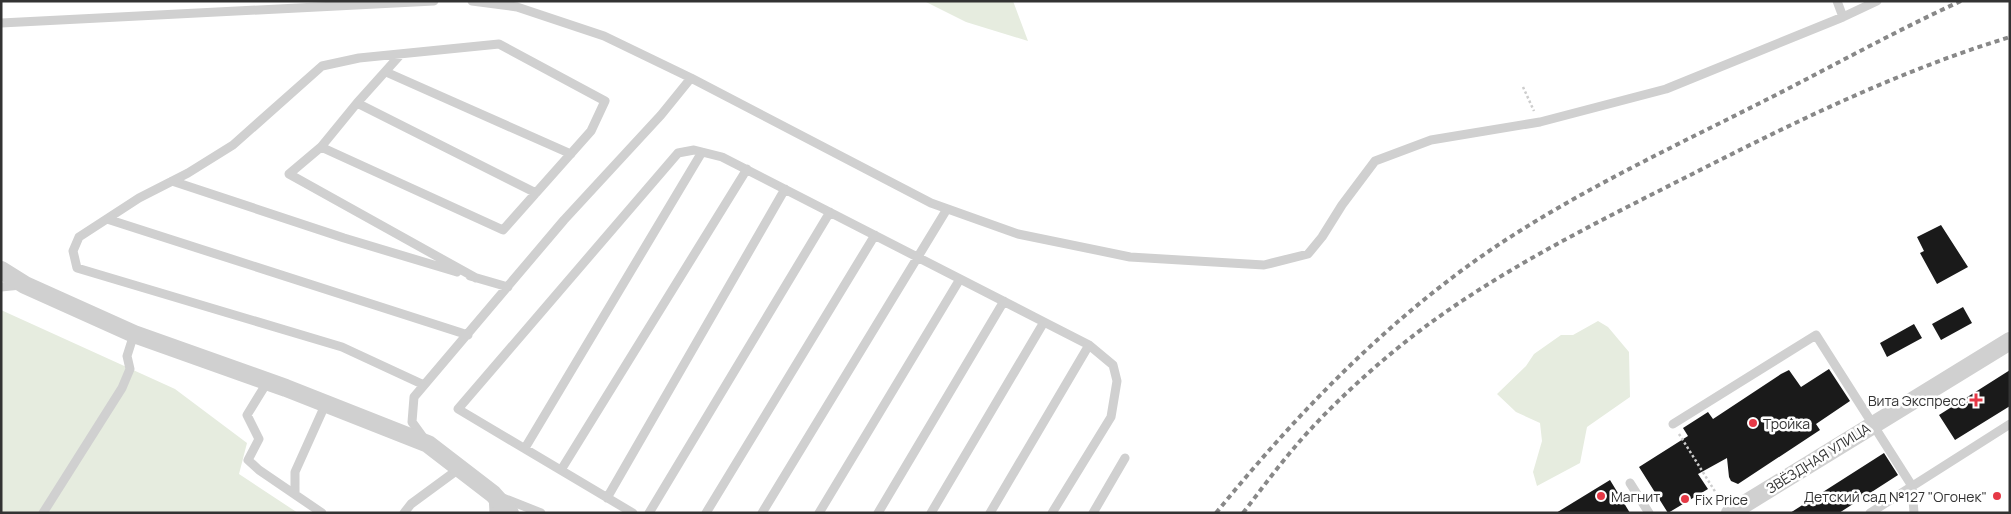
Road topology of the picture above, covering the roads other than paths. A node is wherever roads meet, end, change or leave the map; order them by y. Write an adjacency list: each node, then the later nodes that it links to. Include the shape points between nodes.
1 (434, 1): 6 (lane)
2 (472, 1): 9 (lane, via 517,6 604,36)
3 (1837, 1): 5 (lane)
4 (1877, 1): 5 (lane)
5 (1843, 17): 18 (lane, via 1666,89 1540,122 1431,140 1375,161 1308,254 1264,265 1130,257 1018,234)
6 (1, 23)
7 (401, 54): 8 (lane); 13 (lane, via 499,44 605,101 591,131); 15 (lane, via 322,66 233,146)
8 (386, 72): 10 (lane); 13 (lane)
9 (691, 78): 18 (lane); 28 (lane)
10 (356, 103): 11 (lane); 17 (lane)
11 (322, 147): 17 (lane, via 503,230); 24 (lane, via 289,174)
12 (702, 152): 14 (lane); 42 (lane); 42 (lane, via 678,153 458,409)
13 (571, 154): 17 (lane)
14 (747, 169): 16 (lane); 45 (lane)
15 (172, 181): 20 (lane); 24 (lane)
16 (785, 189): 19 (lane); 50 (lane)
17 (536, 193)
18 (948, 209): 22 (lane)
19 (830, 212): 21 (lane); 59 (lane)
20 (107, 219): 32 (lane); 36 (lane, via 79,237 74,251 77,268 342,348)
21 (874, 235): 22 (lane); 60 (lane)
22 (919, 258): 25 (lane); 61 (lane)
23 (1, 270): 26 (street)
24 (476, 278): 28 (lane)
25 (960, 279): 29 (lane); 62 (lane)
26 (25, 285): 27 (lane); 31 (street)
27 (1, 287)
28 (508, 288): 32 (lane)
29 (1004, 301): 30 (lane); 63 (lane)
30 (1044, 322): 34 (lane); 64 (lane)
31 (134, 334): 35 (street); 52 (lane, via 127,356 130,369 122,388)
32 (468, 335): 36 (lane)
33 (2010, 341): 38 (street, ЗВЁЗДНАЯ УЛИЦА)
34 (1088, 345): 65 (lane); 66 (lane, via 1113,365 1117,380 1111,417)
35 (268, 381): 37 (street); 48 (lane, via 247,414 258,439 248,460)
36 (424, 385): 41 (lane, via 414,397 412,422)
37 (326, 403): 41 (street); 48 (lane, via 295,472)
38 (1873, 423): 39 (lane, via 1816,335); 47 (lane); 51 (street, ЗВЁЗДНАЯ УЛИЦА)
39 (1673, 424)
40 (2010, 424): 47 (lane)
41 (428, 444): 44 (street)
42 (524, 448): 45 (lane)
43 (1125, 458): 67 (lane)
44 (460, 468): 49 (street); 54 (lane, via 411,504)
45 (561, 470): 50 (lane)
46 (1630, 483): 68 (lane)
47 (1912, 486): 69 (lane); 70 (lane)
48 (295, 493): 53 (lane)
49 (493, 494): 55 (lane); 56 (street); 57 (lane)
50 (607, 498): 58 (lane)
51 (1726, 509)
52 (43, 513)
53 (322, 513)
54 (404, 513)
55 (494, 513)
56 (510, 513)
57 (541, 513)
58 (633, 513)
59 (649, 513)
60 (706, 513)
61 (762, 513)
62 (818, 513)
63 (878, 513)
64 (931, 513)
65 (990, 513)
66 (1052, 513)
67 (1093, 513)
68 (1649, 513)
69 (1870, 513)
70 (1914, 513)

